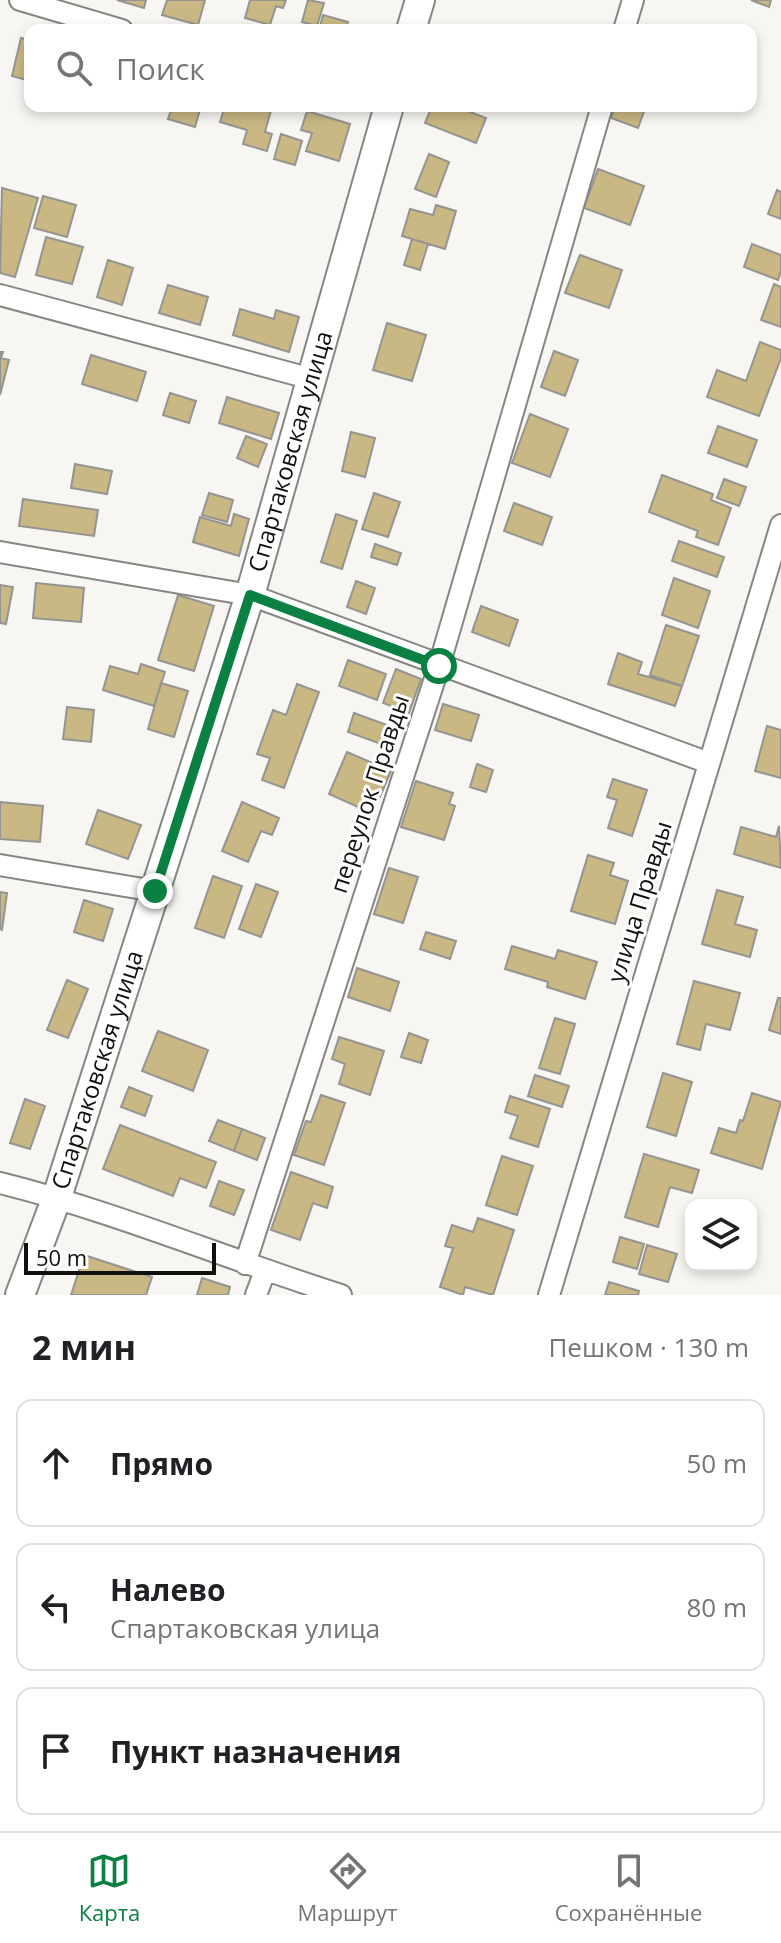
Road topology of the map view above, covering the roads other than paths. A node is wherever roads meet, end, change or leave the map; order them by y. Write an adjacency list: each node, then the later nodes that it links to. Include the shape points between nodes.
1 (20, 0): 4 (street)
2 (420, 0): 5 (street)
3 (633, 0): 6 (street)
4 (102, 24)
5 (413, 24)
6 (626, 24)
7 (384, 112): 10 (street, Спартаковская улица)
8 (600, 112): 14 (street, переулок Правды)
9 (0, 295): 10 (street)
10 (312, 379): 13 (street, Спартаковская улица)
11 (781, 525): 15 (street, улица Правды)
12 (0, 552): 13 (street)
13 (250, 595): 14 (street); 17 (street, Спартаковская улица)
14 (439, 666): 15 (street); 20 (street, переулок Правды)
15 (709, 763): 24 (street, улица Правды)
16 (0, 865): 17 (street)
17 (155, 891): 19 (street, Спартаковская улица)
18 (0, 1183): 19 (street)
19 (57, 1197): 20 (street); 21 (street, Спартаковская улица)
20 (255, 1267): 22 (street, переулок Правды); 23 (street)
21 (20, 1295)
22 (256, 1295)
23 (341, 1295)
24 (549, 1295)

